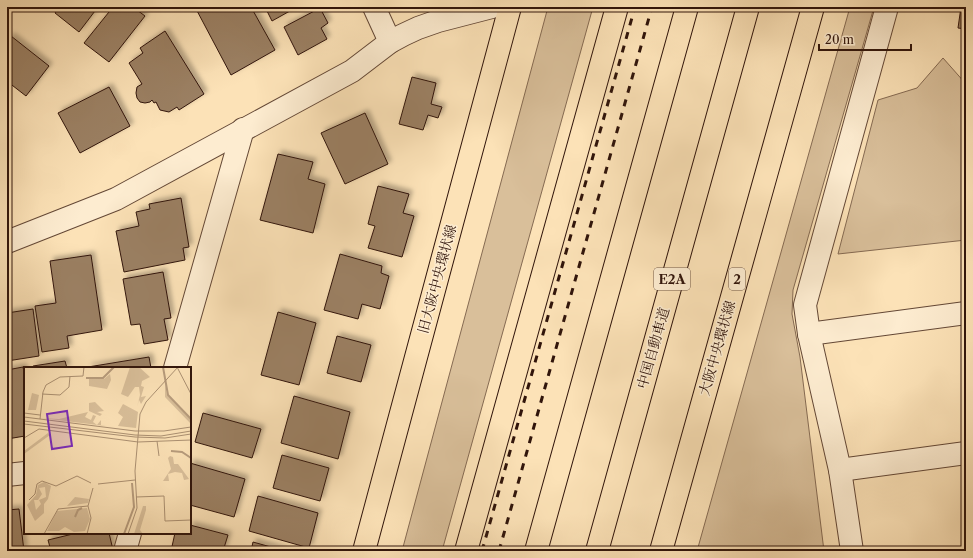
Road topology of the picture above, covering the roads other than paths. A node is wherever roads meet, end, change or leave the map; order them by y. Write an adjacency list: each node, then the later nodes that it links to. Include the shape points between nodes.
1 (374, 7): 9 (street)
2 (492, 7): 9 (street, via 418,28)
3 (510, 7): 21 (main road, 旧大阪中央環状線)
4 (617, 7): 22 (main road)
5 (687, 7): 23 (main road)
6 (748, 7): 24 (main road, 中国自動車道 / E2A)
7 (812, 7): 25 (main road, 大阪中央環状線 / 2)
8 (887, 7): 13 (street, via 804,305)
9 (390, 42): 10 (street, via 352,71)
10 (243, 129): 11 (street, via 116,199); 14 (street)
11 (7, 242)
12 (966, 313): 13 (street)
13 (809, 334): 16 (street)
14 (175, 367)
15 (966, 453): 16 (street)
16 (840, 470): 26 (street)
17 (24, 473): 18 (street)
18 (7, 475)
19 (130, 534): 20 (street)
20 (125, 551)
21 (364, 551)
22 (466, 551)
23 (536, 551)
24 (597, 551)
25 (661, 551)
26 (852, 551)

